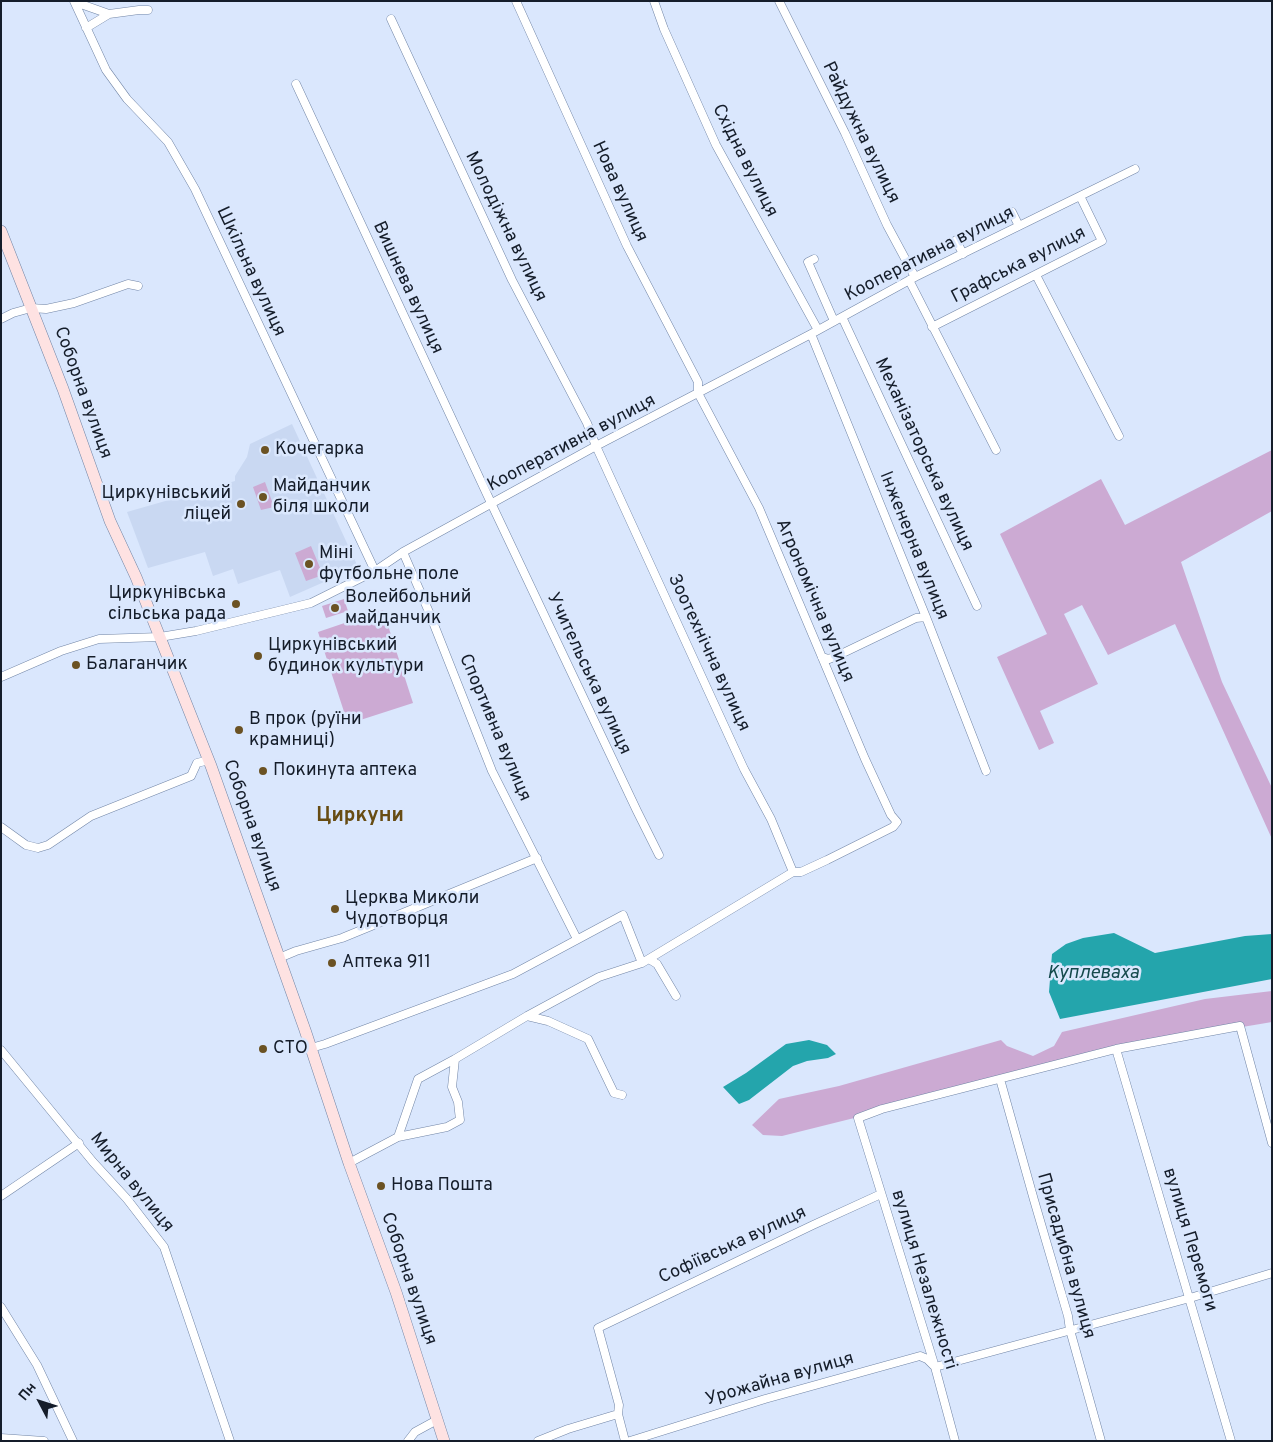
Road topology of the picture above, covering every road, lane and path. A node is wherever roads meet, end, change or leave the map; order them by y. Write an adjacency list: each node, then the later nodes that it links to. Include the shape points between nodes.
1 (516, 1): 27 (street, Нова вулиця, via 627,246 698,382)
2 (654, 1): 26 (street, Східна вулиця, via 716,145)
3 (779, 1): 19 (street, Райдужна вулиця, via 845,133)
4 (75, 2): 6 (street); 8 (street, Шкільна вулиця)
5 (148, 10): 6 (street)
6 (109, 14): 8 (street)
7 (391, 19): 29 (street, Молодіжна вулиця, via 512,280)
8 (86, 28): 33 (street, Шкільна вулиця, via 106,70 127,99 168,142 195,189)
9 (296, 84): 31 (street, Вишнева вулиця)
10 (1135, 169): 11 (street, Кооперативна вулиця)
11 (1080, 196): 13 (street, Кооперативна вулиця); 18 (street, Графська вулиця, via 1102,241)
12 (1012, 212): 13 (street)
13 (1019, 226): 16 (street, Кооперативна вулиця)
14 (1, 231): 21 (street, Соборна вулиця)
15 (956, 240): 16 (street)
16 (963, 254): 19 (street, Кооперативна вулиця)
17 (814, 259): 24 (street, via 808,262)
18 (1036, 275): 25 (street, Графська вулиця); 28 (street)
19 (912, 279): 22 (street, Кооперативна вулиця); 25 (street)
20 (138, 286): 21 (street, via 128,284 46,309)
21 (31, 308): 23 (street); 36 (street, Соборна вулиця, via 110,521)
22 (842, 317): 24 (street, Кооперативна вулиця); 34 (street, Механізаторська вулиця)
23 (1, 319)
24 (834, 321): 26 (street, Кооперативна вулиця)
25 (932, 327): 30 (street)
26 (814, 332): 27 (street, Кооперативна вулиця); 35 (street, Інженерна вулиця)
27 (698, 393): 29 (street, Кооперативна вулиця); 37 (street, Агрономічна вулиця, via 758,508)
28 (1120, 436)
29 (596, 446): 31 (street, Кооперативна вулиця); 44 (street, Зоотехнічна вулиця)
30 (996, 450)
31 (492, 505): 32 (street, Кооперативна вулиця); 42 (street, Учительська вулиця)
32 (403, 552): 33 (street, Кооперативна вулиця); 43 (street, Спортивна вулиця, via 492,771)
33 (375, 571): 36 (street, Кооперативна вулиця, via 311,603)
34 (977, 606)
35 (926, 617): 37 (street, via 916,618 829,659); 40 (street, Інженерна вулиця)
36 (160, 637): 38 (street, Кооперативна вулиця, via 99,638); 39 (street, Соборна вулиця)
37 (822, 657): 44 (street, Агрономічна вулиця, via 865,759 897,822 827,860 801,872)
38 (1, 677)
39 (209, 760): 41 (street, via 197,763 191,776 91,816 48,845 38,848 26,845); 46 (street, Соборна вулиця)
40 (986, 771)
41 (1, 827)
42 (659, 854)
43 (537, 858): 45 (street, Спортивна вулиця); 46 (street, via 342,938)
44 (793, 872): 47 (street)
45 (577, 939): 47 (street, via 623,915); 50 (street, via 513,974)
46 (279, 958): 50 (street, Соборна вулиця)
47 (646, 961): 48 (street, via 657,964); 49 (street, via 599,977)
48 (676, 996)
49 (527, 1016): 53 (street); 55 (street, via 588,1039 614,1093)
50 (311, 1048): 59 (street, Соборна вулиця)
51 (1116, 1048): 54 (street); 58 (street, via 1240,1026); 63 (street, вулиця Перемоги)
52 (1, 1050): 57 (street, Мирна вулиця)
53 (456, 1059): 56 (street, via 418,1080); 56 (street, via 452,1087 460,1120 447,1127)
54 (1000, 1079): 60 (street, вулиця Незалежності, via 858,1118); 65 (street, Присадибна вулиця)
55 (622, 1095)
56 (398, 1137): 59 (street)
57 (79, 1143): 61 (street); 73 (street, Мирна вулиця, via 128,1199 164,1247)
58 (1272, 1144)
59 (349, 1163): 68 (street, Соборна вулиця, via 396,1292)
60 (881, 1194): 66 (street, вулиця Незалежності); 67 (street, Софіївська вулиця, via 598,1328 619,1404)
61 (1, 1196)
62 (1272, 1273): 63 (street)
63 (1190, 1298): 65 (street); 80 (street, вулиця Перемоги)
64 (1, 1306): 72 (street, via 38,1365)
65 (1070, 1330): 66 (street); 79 (street, Присадибна вулиця)
66 (935, 1367): 77 (street, Урожайна вулиця, via 920,1356); 78 (street, вулиця Незалежності)
67 (618, 1414): 70 (street); 76 (street)
68 (437, 1420): 74 (street, via 415,1432); 75 (street, Соборна вулиця)
69 (1, 1438): 71 (street)
70 (540, 1440)
71 (44, 1441)
72 (74, 1441)
73 (230, 1441)
74 (408, 1441)
75 (444, 1441)
76 (625, 1441)
77 (630, 1441)
78 (954, 1441)
79 (1101, 1441)
80 (1231, 1441)

